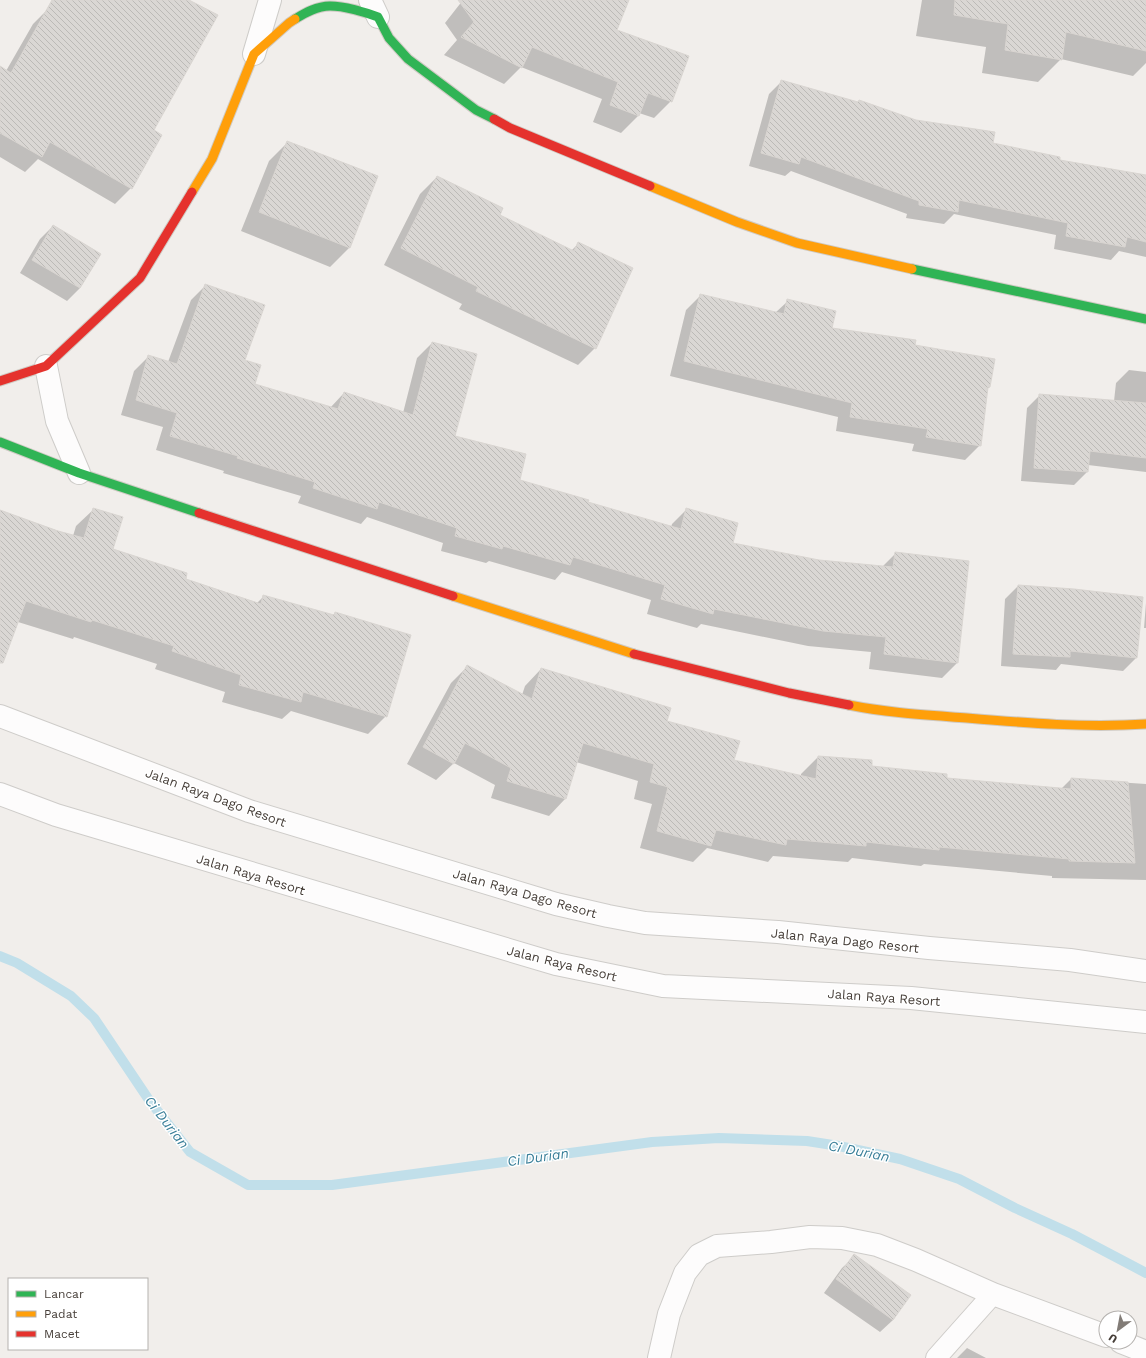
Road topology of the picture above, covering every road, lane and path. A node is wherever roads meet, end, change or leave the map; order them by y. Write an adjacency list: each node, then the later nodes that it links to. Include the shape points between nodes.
1 (270, 0): 3 (street)
2 (374, 9): 3 (street, via 364,12 329,6 310,11 289,23); 4 (street, via 389,38 408,59 476,110 510,128 627,178 797,243)
3 (254, 54): 5 (street, via 212,159 140,278)
4 (1146, 319)
5 (46, 366): 6 (street); 8 (street, via 57,421)
6 (0, 381)
7 (0, 442): 8 (street)
8 (78, 473): 10 (street, via 631,653 789,693 880,711 1005,721 1113,726)
9 (0, 716): 12 (street, Jalan Raya Dago Resort, via 250,811 556,904 608,916 645,923 778,932 1070,960)
10 (1146, 724)
11 (0, 794): 13 (street, Jalan Raya Resort, via 56,815 132,838 556,964 614,977 663,986 911,998)
12 (1146, 971)
13 (1146, 1022)
14 (993, 1294): 15 (street); 16 (street, via 877,1245 842,1238 810,1237 718,1246 699,1255 685,1274 668,1314); 17 (lane)
15 (1098, 1333)
16 (659, 1358)
17 (936, 1358)

